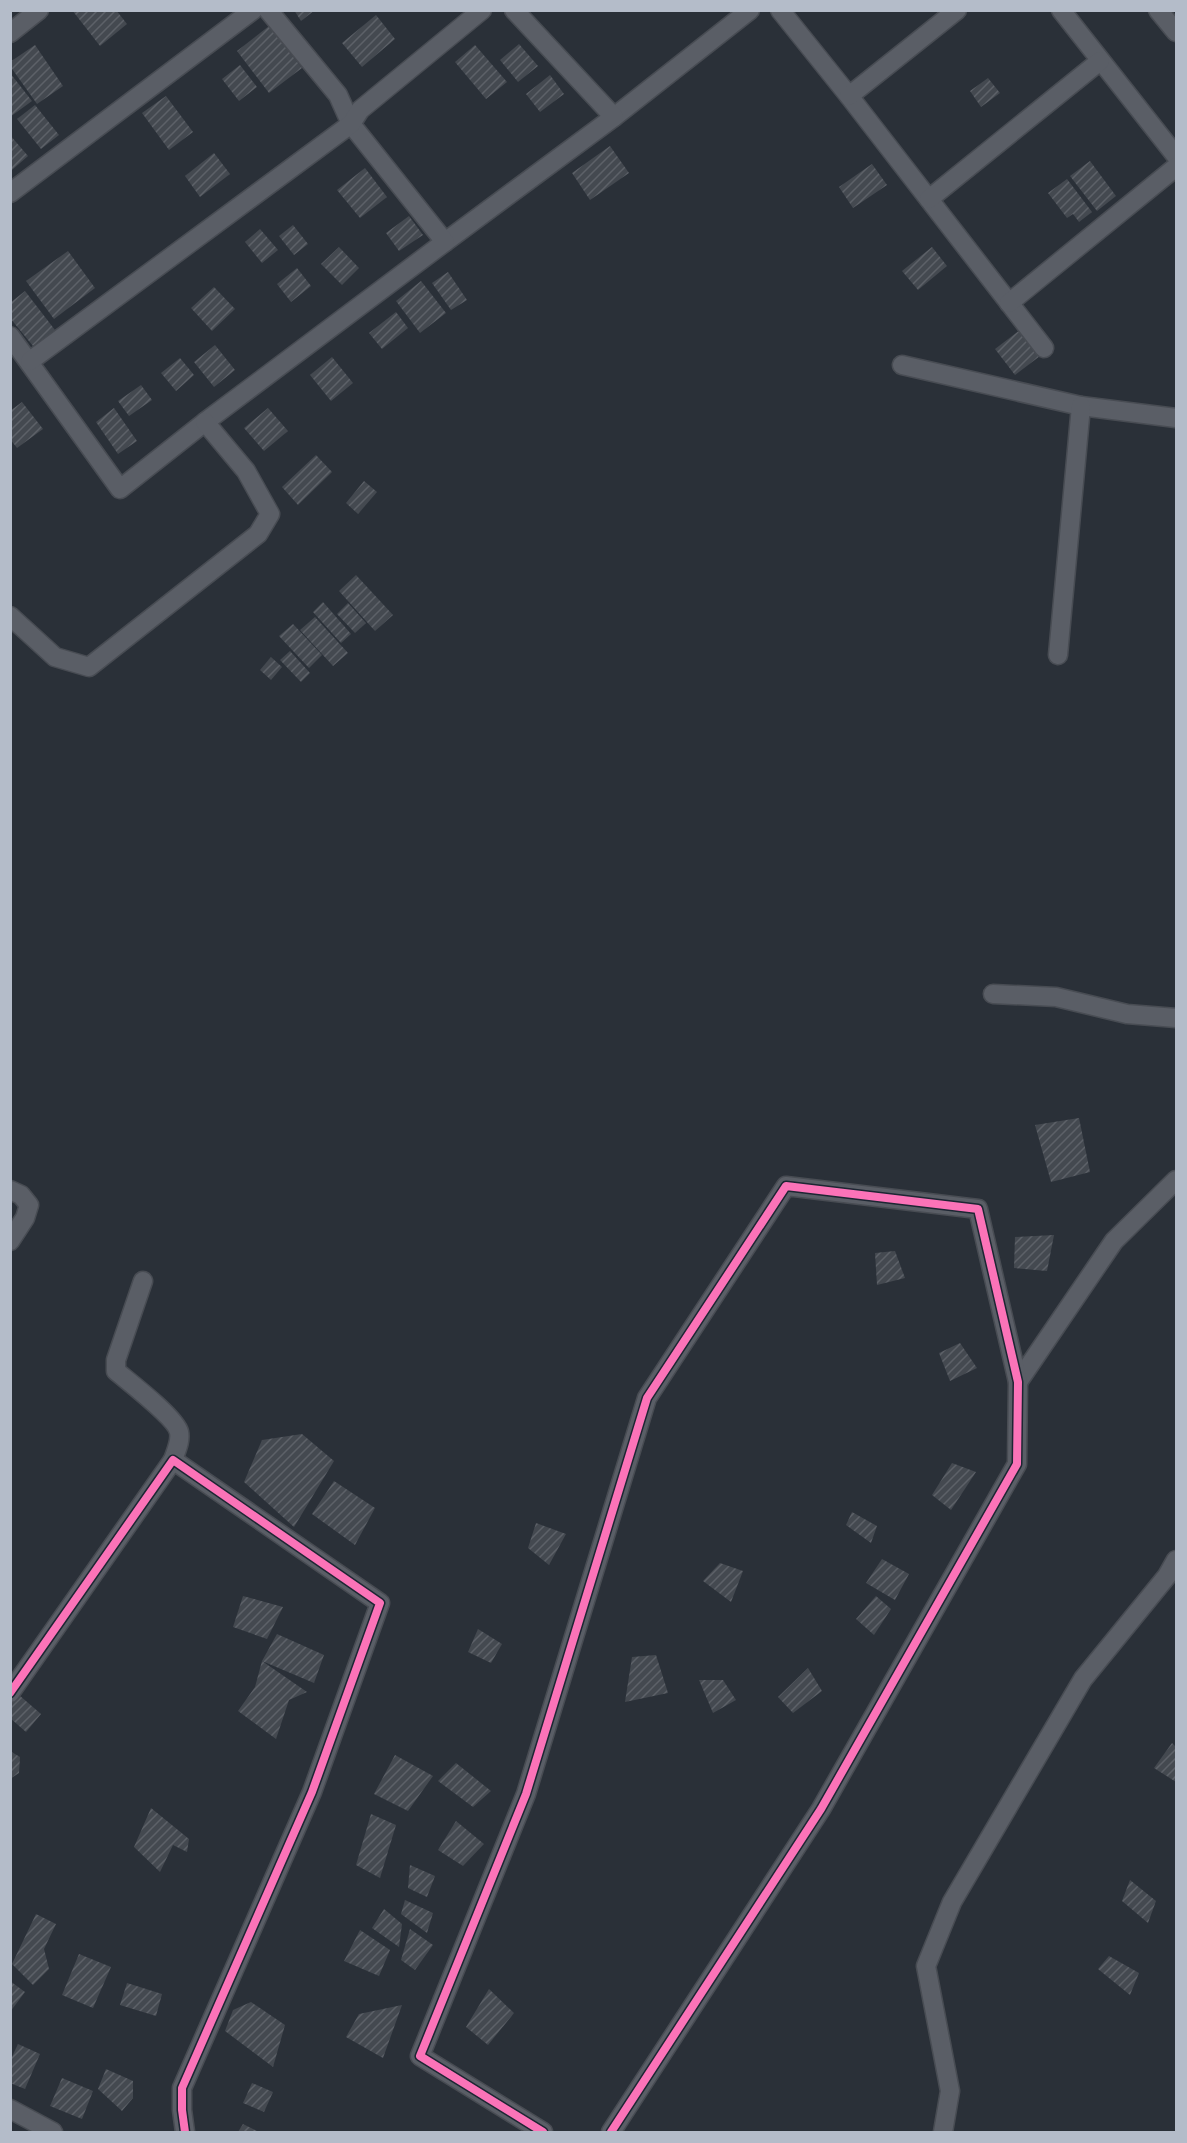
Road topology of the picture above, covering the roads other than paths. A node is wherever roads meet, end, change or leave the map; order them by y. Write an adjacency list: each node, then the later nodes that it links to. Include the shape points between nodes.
1 (39, 10): 12 (street)
2 (253, 10): 19 (street)
3 (268, 10): 16 (street, via 338,95)
4 (482, 10): 16 (street, via 360,110)
5 (514, 10): 15 (street)
6 (750, 10): 15 (street)
7 (780, 10): 14 (street)
8 (957, 10): 14 (street)
9 (1061, 10): 13 (street)
10 (1158, 10): 11 (street)
11 (1176, 32)
12 (10, 33)
13 (1100, 60): 17 (street); 20 (street)
14 (849, 96): 20 (street)
15 (614, 117): 21 (street)
16 (351, 124): 21 (street); 25 (street)
17 (1176, 156)
18 (1176, 167): 22 (street)
19 (10, 193)
20 (929, 199): 22 (street)
21 (445, 242): 29 (street)
22 (1009, 303): 24 (street)
23 (10, 336): 25 (street)
24 (1044, 348)
25 (30, 361): 29 (street, via 120,489)
26 (902, 365): 27 (street)
27 (1081, 406): 28 (street); 31 (street)
28 (1176, 418)
29 (205, 422): 30 (street, via 246,471 270,514 258,534 89,667 55,657)
30 (10, 616)
31 (1058, 655)
32 (993, 994): 33 (street, via 1056,997 1127,1014)
33 (1176, 1018)
34 (1176, 1180): 38 (street, via 1114,1241)
35 (10, 1190): 36 (street, via 29,1205)
36 (10, 1241)
37 (143, 1281): 39 (street, via 116,1360 116,1371 179,1430)
38 (1018, 1382): 45 (street, via 978,1209 786,1186 647,1398 526,1794 420,2056); 46 (street, via 1017,1464 820,1809)
39 (173, 1460): 41 (street); 44 (street, via 380,1603 312,1792 182,2088)
40 (1176, 1560): 47 (street, via 1083,1679 943,1923 926,1966 950,2091)
41 (10, 1693)
42 (10, 2109): 43 (street)
43 (53, 2133)
44 (186, 2133)
45 (543, 2133)
46 (611, 2133)
47 (943, 2133)

